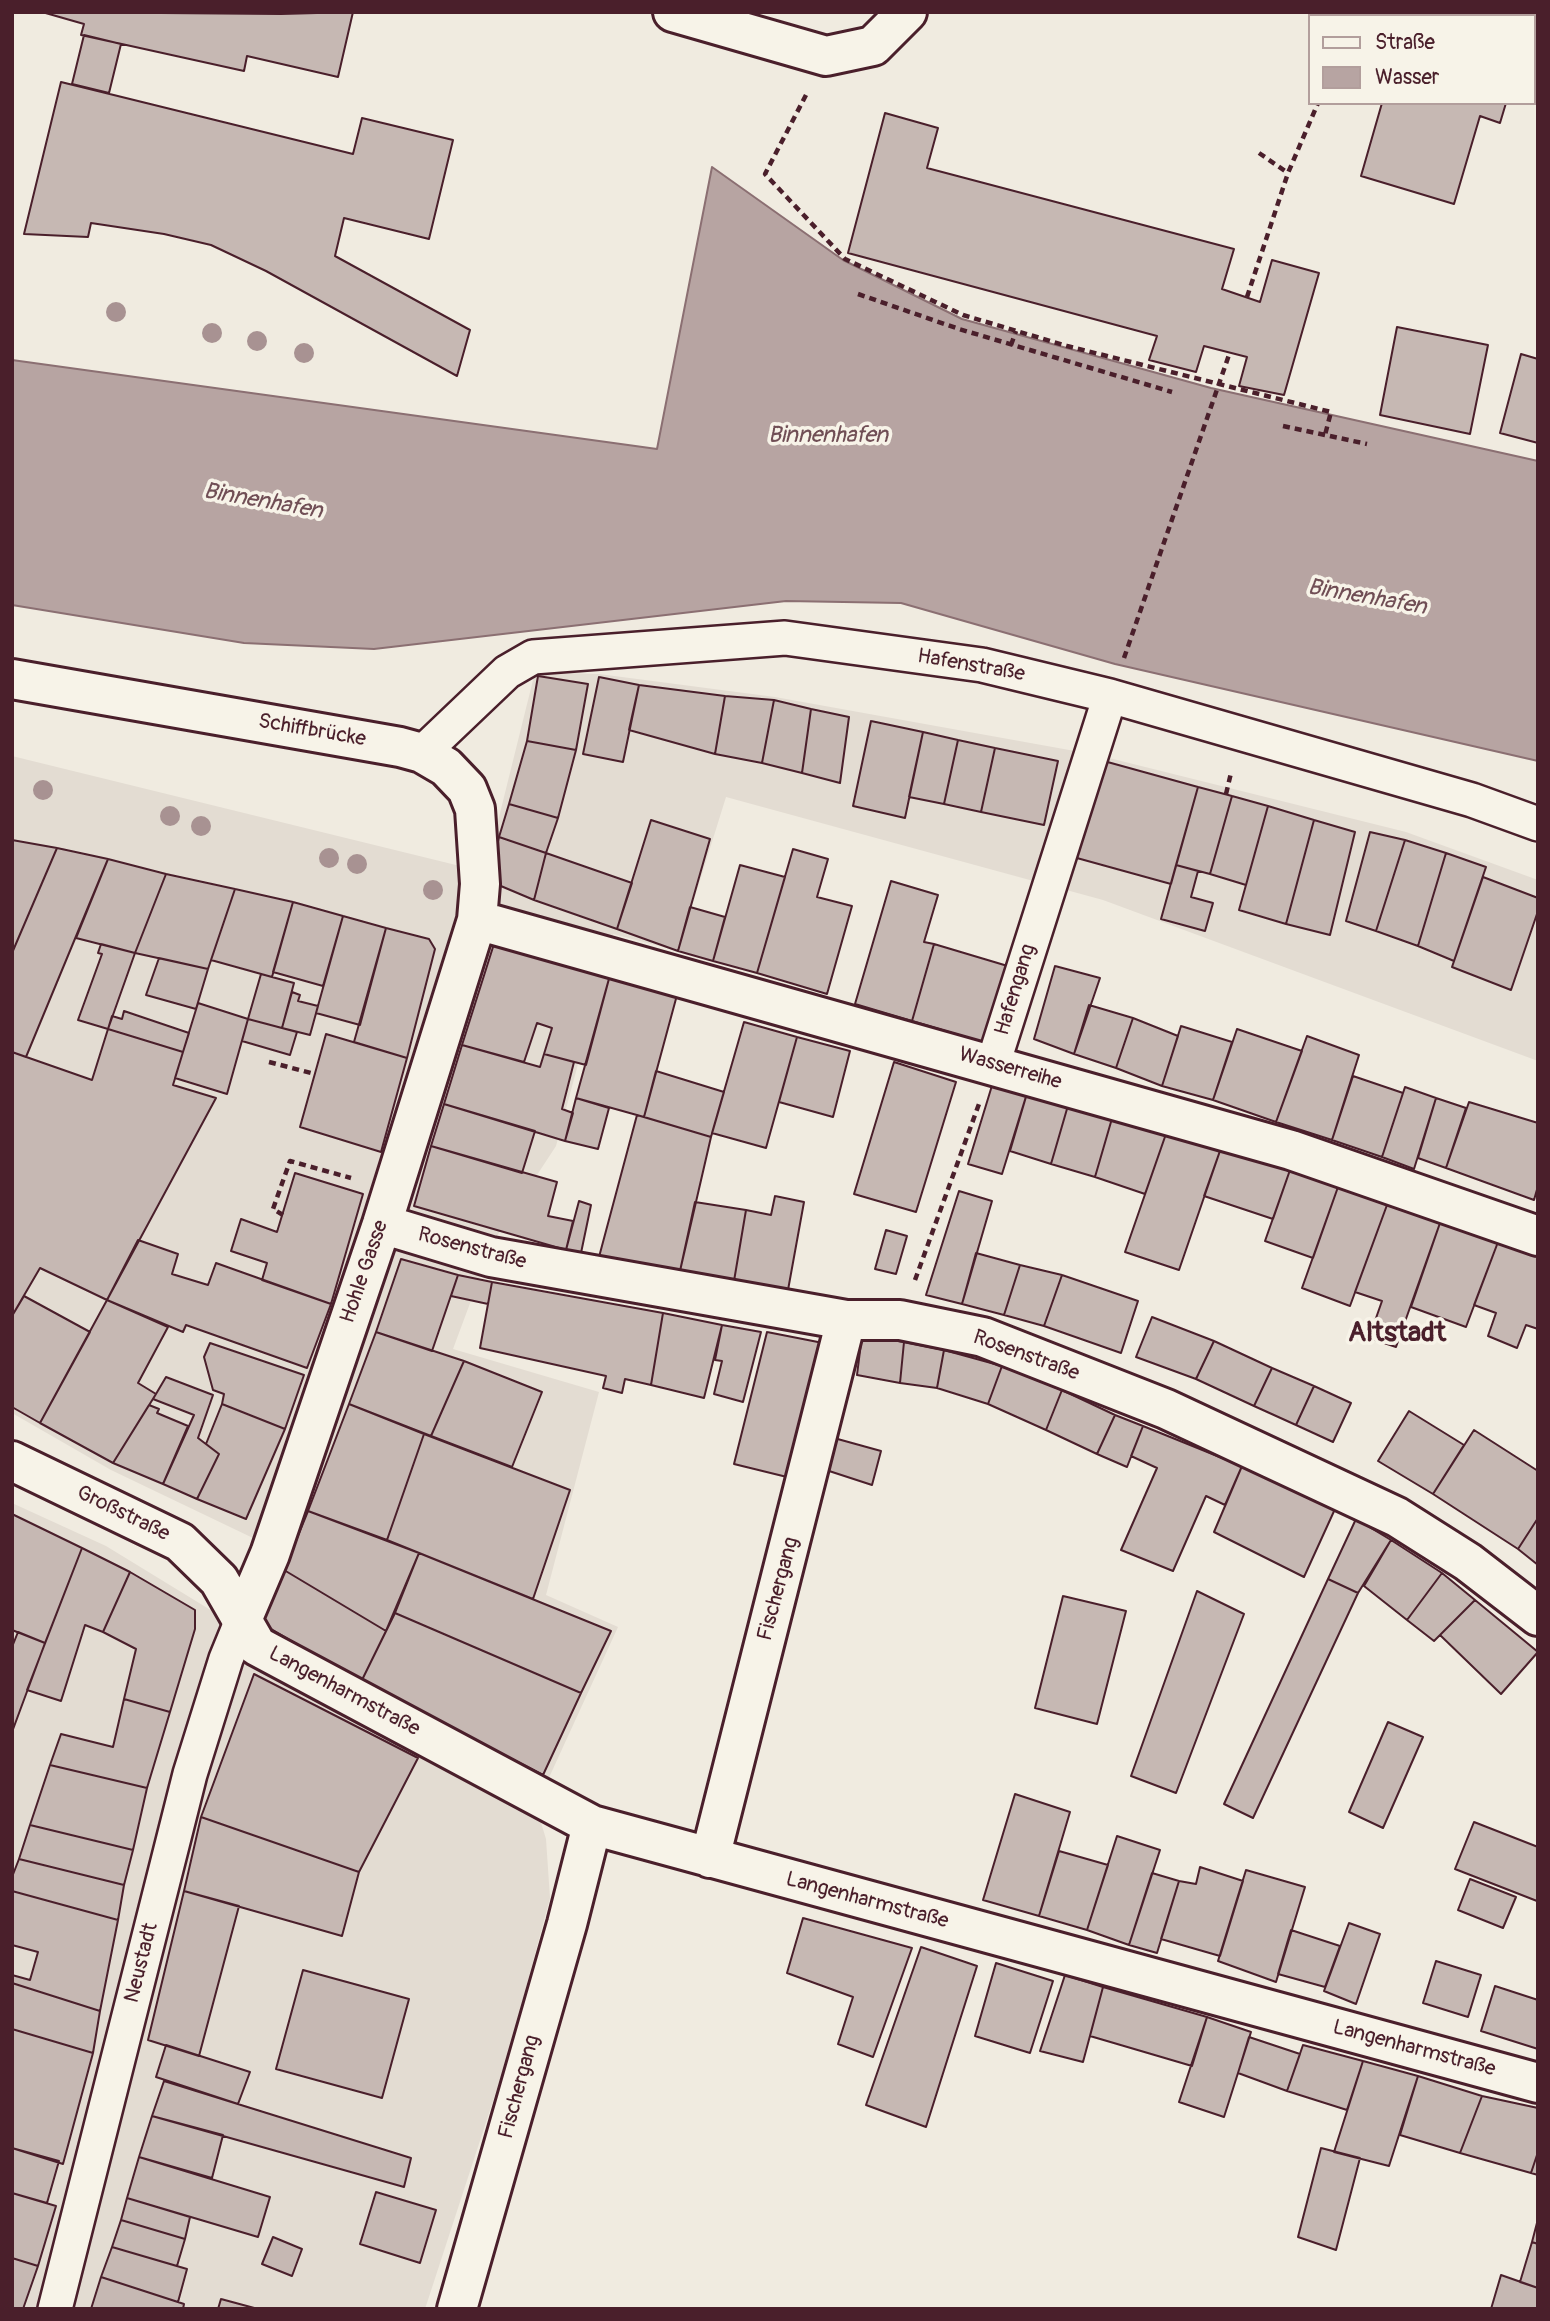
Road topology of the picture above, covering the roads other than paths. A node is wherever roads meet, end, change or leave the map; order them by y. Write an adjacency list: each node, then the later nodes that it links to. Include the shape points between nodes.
1 (673, 12): 2 (street, via 826,56 873,46)
2 (907, 12)
3 (12, 679): 5 (street, Schiffbrücke)
4 (1110, 696): 5 (street, Hafenstraße, via 982,665 785,638 535,657 508,672); 6 (street, Hafenstraße, via 1459,796); 8 (street, Hafengang)
5 (422, 753): 7 (street, Schiffbrücke, via 446,767 467,789 475,809 480,884)
6 (1538, 824)
7 (477, 920): 8 (street, Wasserreihe); 9 (street, Hohle Gasse)
8 (993, 1064): 10 (street, Wasserreihe, via 1291,1150)
9 (387, 1207): 11 (street, Rosenstraße, via 491,1257); 14 (street, Hohle Gasse, via 270,1553)
10 (1538, 1236)
11 (846, 1320): 13 (street, Rosenstraße, via 900,1320 984,1337 1166,1409 1397,1517 1468,1562); 16 (street, Fischergang)
12 (12, 1461): 14 (street, Großstraße, via 180,1542 219,1580)
13 (1538, 1616)
14 (242, 1620): 15 (street, Langenharmstraße, via 257,1646); 18 (street, Neustadt, via 190,1774)
15 (592, 1825): 16 (street, Langenharmstraße); 19 (street, Fischergang)
16 (710, 1858): 17 (street, Langenharmstraße)
17 (1538, 2083)
18 (55, 2309)
19 (457, 2309)

